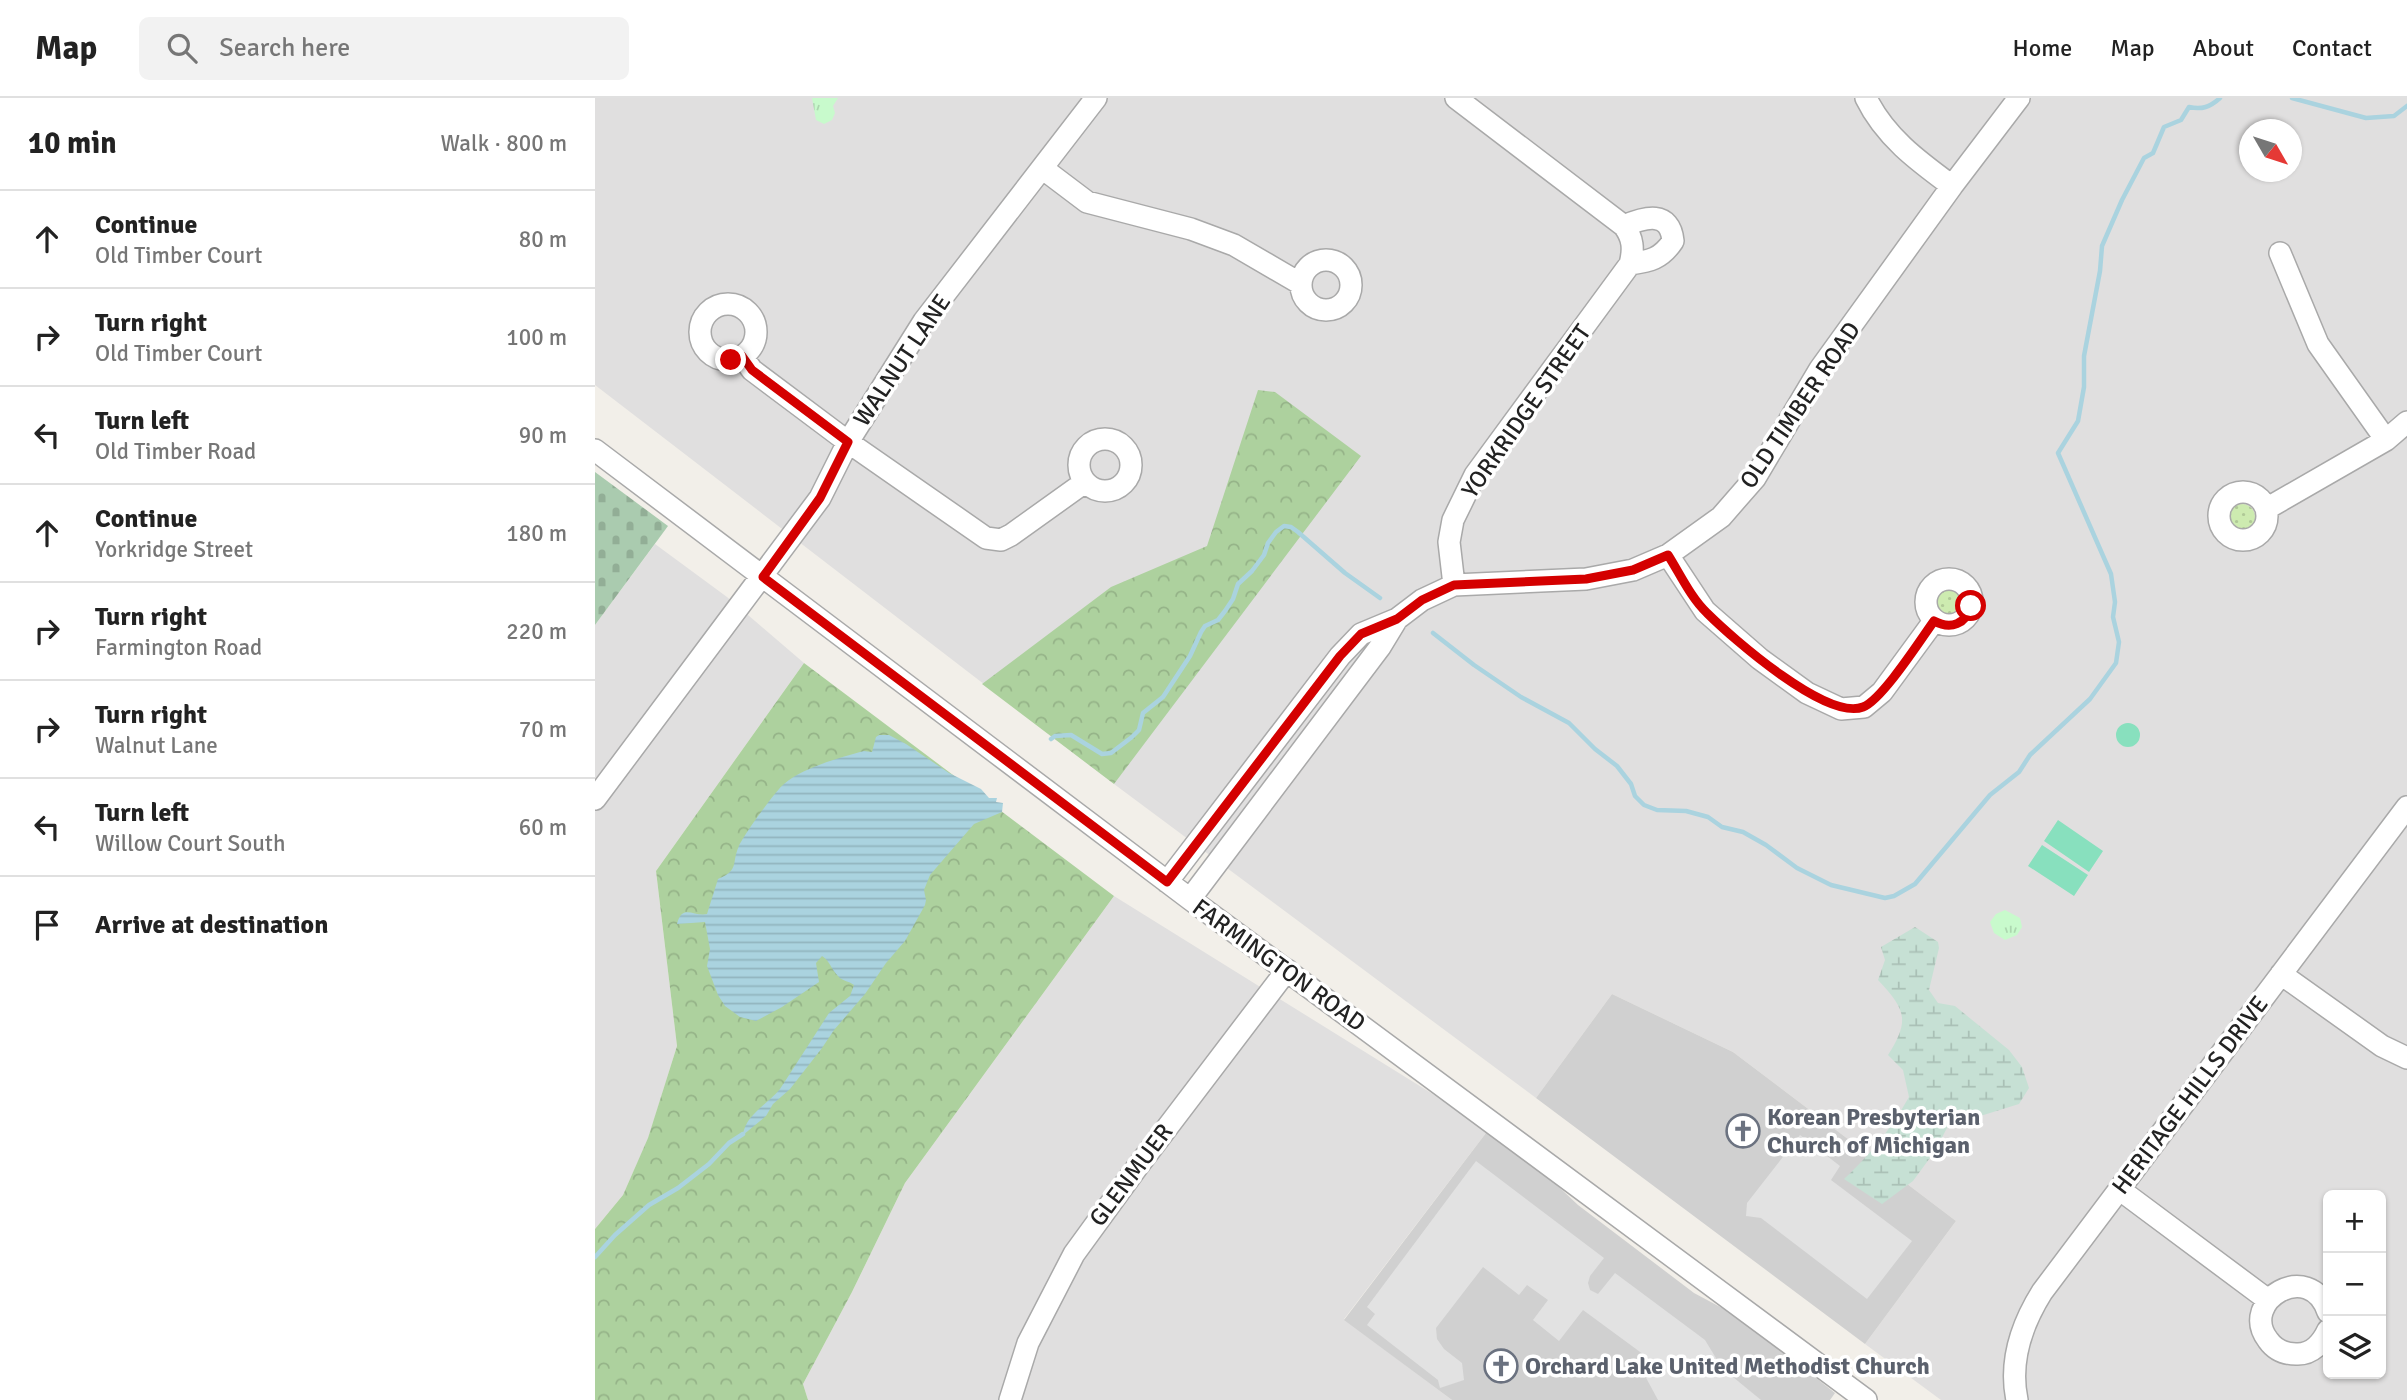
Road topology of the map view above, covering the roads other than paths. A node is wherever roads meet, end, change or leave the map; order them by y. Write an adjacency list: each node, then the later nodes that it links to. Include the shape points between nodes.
1 (1096, 98): 5 (street, WALNUT LANE)
2 (1866, 98): 6 (street, via 1893,138)
3 (2019, 98): 6 (street, OLD TIMBER ROAD)
4 (1468, 102): 7 (street)
5 (1042, 168): 10 (street, via 1087,202 1234,245); 14 (street, WALNUT LANE, via 924,321)
6 (1952, 187): 18 (street, OLD TIMBER ROAD, via 1821,369 1755,478 1721,517)
7 (1624, 226): 9 (street, via 1632,243); 9 (street, via 1655,218 1672,231 1673,242 1664,254 1653,261)
8 (2280, 253): 13 (street, via 2318,344)
9 (1630, 264): 20 (street, YORKRIDGE STREET, via 1478,471 1460,503 1449,541)
10 (1301, 284)
11 (742, 356): 14 (street, via 752,370)
12 (2407, 422): 13 (street)
13 (2386, 440): 17 (street)
14 (848, 442): 16 (street, via 986,538 1001,540 1010,535); 19 (street, WALNUT LANE, via 820,498)
15 (595, 450): 19 (street, FARMINGTON ROAD)
16 (1085, 482)
17 (2266, 509)
18 (1668, 555): 20 (street, OLD TIMBER ROAD, via 1633,570 1586,579); 22 (street, via 1705,611 1807,693 1842,709 1864,707 1882,692)
19 (763, 577): 25 (street, WALNUT LANE); 27 (street, FARMINGTON ROAD)
20 (1454, 585): 21 (street, via 1422,600)
21 (1397, 619): 23 (street, via 1361,634); 24 (street)
22 (1934, 621)
23 (1290, 722): 24 (street); 27 (street)
24 (1311, 738): 28 (street)
25 (595, 799)
26 (2407, 807): 30 (street, HERITAGE HILLS DRIVE)
27 (1167, 882): 28 (street, FARMINGTON ROAD)
28 (1190, 899): 29 (street, FARMINGTON ROAD)
29 (1287, 970): 36 (street, GLENMUER, via 1074,1254 1028,1343); 37 (street, FARMINGTON ROAD)
30 (2281, 974): 31 (street, via 2382,1046); 32 (street, HERITAGE HILLS DRIVE)
31 (2407, 1058)
32 (2119, 1189): 33 (street); 38 (street, HERITAGE HILLS DRIVE, via 2029,1314 2013,1376)
33 (2268, 1300): 34 (street, via 2291,1286 2304,1287); 35 (street, via 2261,1325 2275,1348 2300,1354)
34 (2323, 1301)
35 (2323, 1341)
36 (1010, 1400)
37 (1865, 1400)
38 (2017, 1400)

